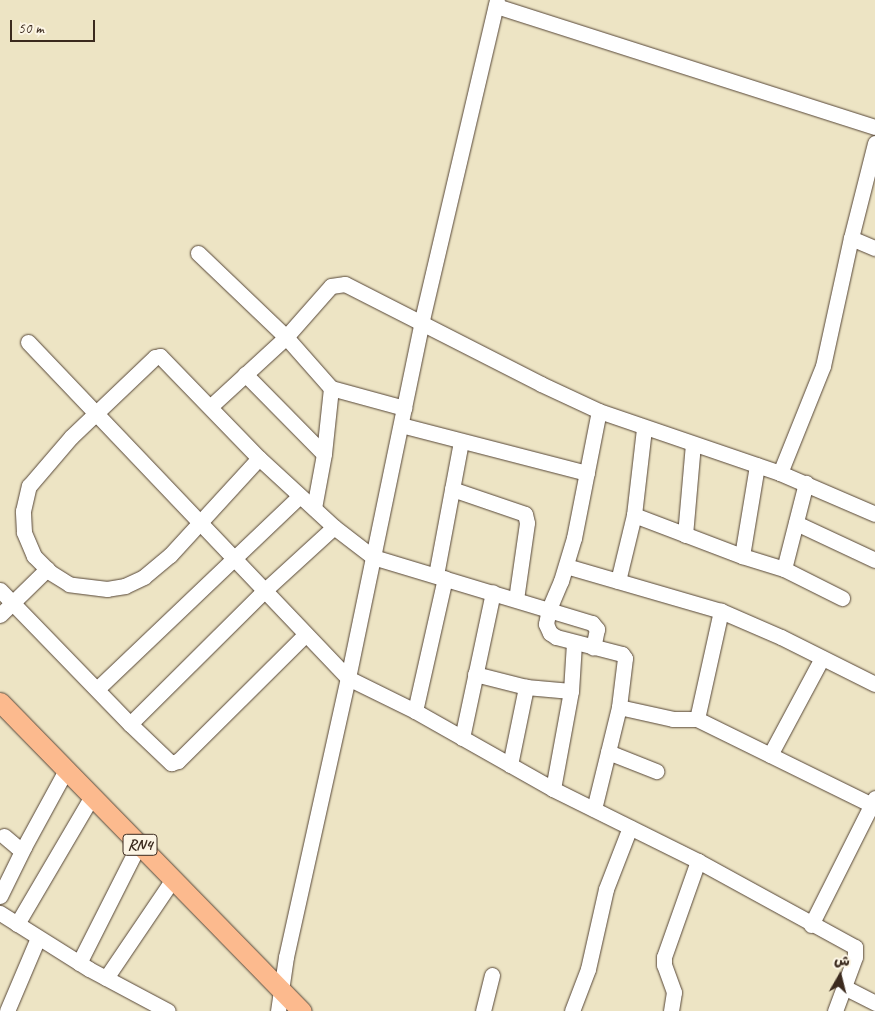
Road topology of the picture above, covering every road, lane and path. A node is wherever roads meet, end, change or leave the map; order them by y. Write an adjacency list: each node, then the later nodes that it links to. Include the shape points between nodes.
1 (497, 3): 2 (street); 7 (street)
2 (875, 127)
3 (875, 143): 4 (street)
4 (851, 238): 5 (street); 24 (street, via 823,366)
5 (875, 248)
6 (198, 253): 8 (street)
7 (421, 324): 8 (street, via 354,288 337,284 331,286); 13 (street); 14 (street)
8 (286, 337): 10 (street); 11 (street)
9 (28, 342): 15 (street)
10 (245, 374): 12 (street); 20 (street)
11 (331, 388): 13 (street); 20 (street)
12 (211, 406): 15 (street, via 160,356 155,357); 21 (street)
13 (404, 408): 16 (street)
14 (599, 411): 17 (street); 23 (street)
15 (96, 414): 32 (street); 40 (street, via 29,486 23,512 24,532 34,556)
16 (401, 425): 18 (street); 36 (street)
17 (644, 428): 19 (street); 30 (street)
18 (461, 441): 23 (street); 26 (street)
19 (693, 444): 22 (street); 34 (street)
20 (324, 454): 28 (street)
21 (259, 458): 27 (street); 32 (street)
22 (757, 465): 24 (street); 35 (street)
23 (587, 473): 39 (street)
24 (780, 473): 25 (street)
25 (806, 483): 29 (street); 31 (street)
26 (452, 489): 42 (street); 48 (street, via 525,514 528,523)
27 (300, 496): 28 (street); 37 (street)
28 (314, 508): 33 (street)
29 (875, 514)
30 (634, 515): 34 (street); 43 (street)
31 (796, 523): 38 (street); 41 (street)
32 (200, 524): 37 (street); 40 (street, via 144,577 125,586 107,588 69,584)
33 (334, 527): 36 (street); 45 (street)
34 (685, 535): 35 (street)
35 (742, 556): 41 (street)
36 (373, 557): 42 (street); 58 (street)
37 (234, 558): 45 (street); 61 (street)
38 (875, 560)
39 (566, 566): 43 (street); 50 (street)
40 (47, 569): 49 (street)
41 (784, 569): 47 (street)
42 (440, 576): 46 (street); 65 (street)
43 (618, 581): 51 (street)
44 (0, 590): 49 (street)
45 (265, 590): 53 (street); 67 (street)
46 (493, 592): 48 (street); 57 (street)
47 (842, 598)
48 (516, 599): 50 (street)
49 (13, 603): 52 (street); 61 (street)
50 (549, 609): 54 (street, via 546,624 550,633); 55 (street, via 595,624)
51 (720, 611): 56 (street); 66 (street)
52 (0, 615)
53 (306, 634): 58 (street); 67 (street, via 178,761 168,761)
54 (574, 643): 55 (street); 62 (street)
55 (593, 648): 64 (street, via 624,656)
56 (822, 658): 59 (street); 70 (street)
57 (475, 674): 60 (street); 68 (street)
58 (348, 678): 65 (street); 93 (street)
59 (875, 684)
60 (526, 686): 62 (street); 71 (street)
61 (97, 689): 67 (street)
62 (570, 692): 74 (street)
63 (0, 702): 72 (main road, RN4)
64 (619, 707): 66 (street, via 673,718); 69 (street)
65 (415, 711): 68 (street)
66 (697, 719): 70 (street)
67 (130, 724)
68 (462, 738): 71 (street)
69 (608, 752): 73 (street); 77 (street)
70 (770, 755): 76 (street)
71 (510, 765): 74 (street)
72 (66, 770): 75 (main road, RN4); 81 (street)
73 (656, 771)
74 (553, 789): 77 (street)
75 (92, 796): 80 (main road, RN4); 86 (street)
76 (873, 801): 87 (street)
77 (594, 809): 78 (street)
78 (630, 827): 82 (street); 100 (street, via 606,888 590,963)
79 (1, 837): 81 (street, via 17,847)
80 (139, 844): 83 (main road, RN4); 89 (street)
81 (24, 847): 84 (street)
82 (698, 861): 87 (street); 101 (street, via 664,957 674,992)
83 (173, 879): 91 (street); 93 (main road, RN4)
84 (0, 896)
85 (0, 913): 86 (street)
86 (17, 924): 88 (street)
87 (811, 925): 92 (street, via 856,947)
88 (38, 938): 89 (street); 95 (street)
89 (80, 963): 91 (street)
90 (492, 975): 99 (street)
91 (106, 978): 96 (street)
92 (844, 987): 94 (street); 102 (street)
93 (281, 989): 97 (street); 98 (main road, RN4)
94 (875, 1002)
95 (7, 1011)
96 (168, 1011)
97 (278, 1011)
98 (302, 1011)
99 (483, 1011)
100 (572, 1011)
101 (671, 1011)
102 (835, 1011)

